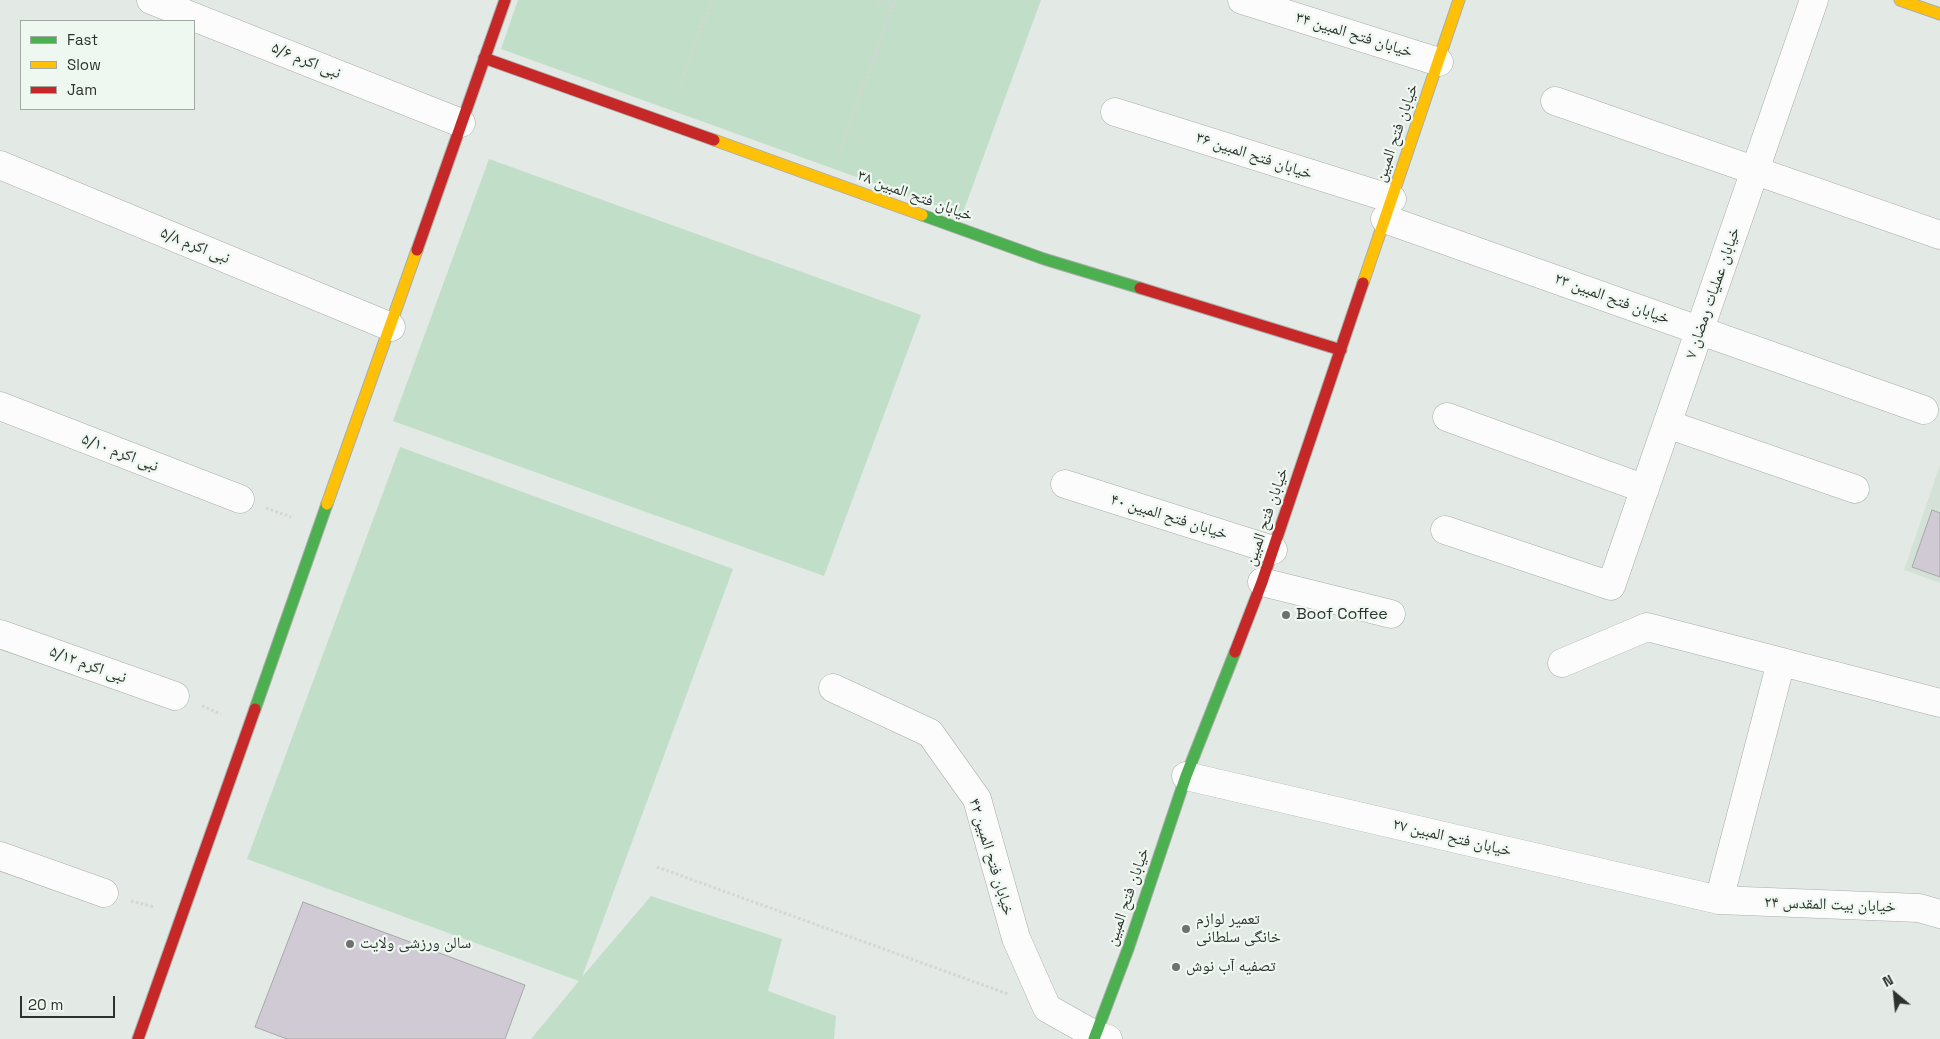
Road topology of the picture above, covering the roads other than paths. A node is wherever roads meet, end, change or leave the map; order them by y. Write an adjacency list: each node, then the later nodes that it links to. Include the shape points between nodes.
1 (151, 0): 12 (street, نبی اکرم ۵/۶)
2 (505, 0): 8 (street)
3 (1242, 0): 9 (street, خیابان فتح المبین ۳۴)
4 (1459, 0): 9 (street, خیابان فتح المبین)
5 (1814, 0): 14 (street, خیابان عملیات رمضان ۷)
6 (1900, 0): 7 (street)
7 (1940, 14)
8 (484, 58): 12 (street); 19 (street, خیابان فتح المبین ۳۸, via 1044,259)
9 (1438, 62): 15 (street, خیابان فتح المبین)
10 (1555, 101): 14 (street)
11 (1115, 112): 15 (street, خیابان فتح المبین ۳۶)
12 (460, 123): 17 (street)
13 (0, 165): 17 (street, نبی اکرم ۵/۸)
14 (1755, 170): 16 (street); 18 (street, خیابان عملیات رمضان ۷)
15 (1389, 209): 18 (street, خیابان فتح المبین ۲۳); 19 (street, خیابان فتح المبین)
16 (1940, 234)
17 (391, 327): 44 (street)
18 (1700, 330): 21 (street, خیابان فتح المبین ۲۳); 23 (street, خیابان عملیات رمضان ۷)
19 (1341, 350): 29 (street, خیابان فتح المبین)
20 (0, 406): 27 (street, نبی اکرم ۵/۱۰)
21 (1924, 410)
22 (1447, 418): 25 (street)
23 (1667, 424): 25 (street, خیابان عملیات رمضان ۷); 26 (street)
24 (1065, 484): 29 (street, خیابان فتح المبین ۴۰)
25 (1645, 488): 28 (street, خیابان عملیات رمضان ۷, via 1611,586)
26 (1854, 489)
27 (240, 499)
28 (1445, 530)
29 (1273, 550): 30 (street, خیابان فتح المبین)
30 (1262, 582): 31 (street); 38 (street, خیابان فتح المبین)
31 (1391, 614)
32 (0, 634): 36 (street, نبی اکرم ۵/۱۲)
33 (1781, 662): 34 (street, via 1647,627); 37 (street); 41 (street)
34 (1562, 663)
35 (833, 688): 43 (street, خیابان فتح المبین ۴۲, via 930,733 977,799 1016,938 1046,1008)
36 (175, 696)
37 (1940, 703)
38 (1186, 776): 41 (street, خیابان فتح المبین ۲۷); 43 (street, خیابان فتح المبین)
39 (0, 856): 40 (street)
40 (104, 893)
41 (1719, 900): 42 (street, خیابان بیت المقدس ۲۴, via 1919,908)
42 (1940, 914)
43 (1099, 1038)
44 (138, 1039)

